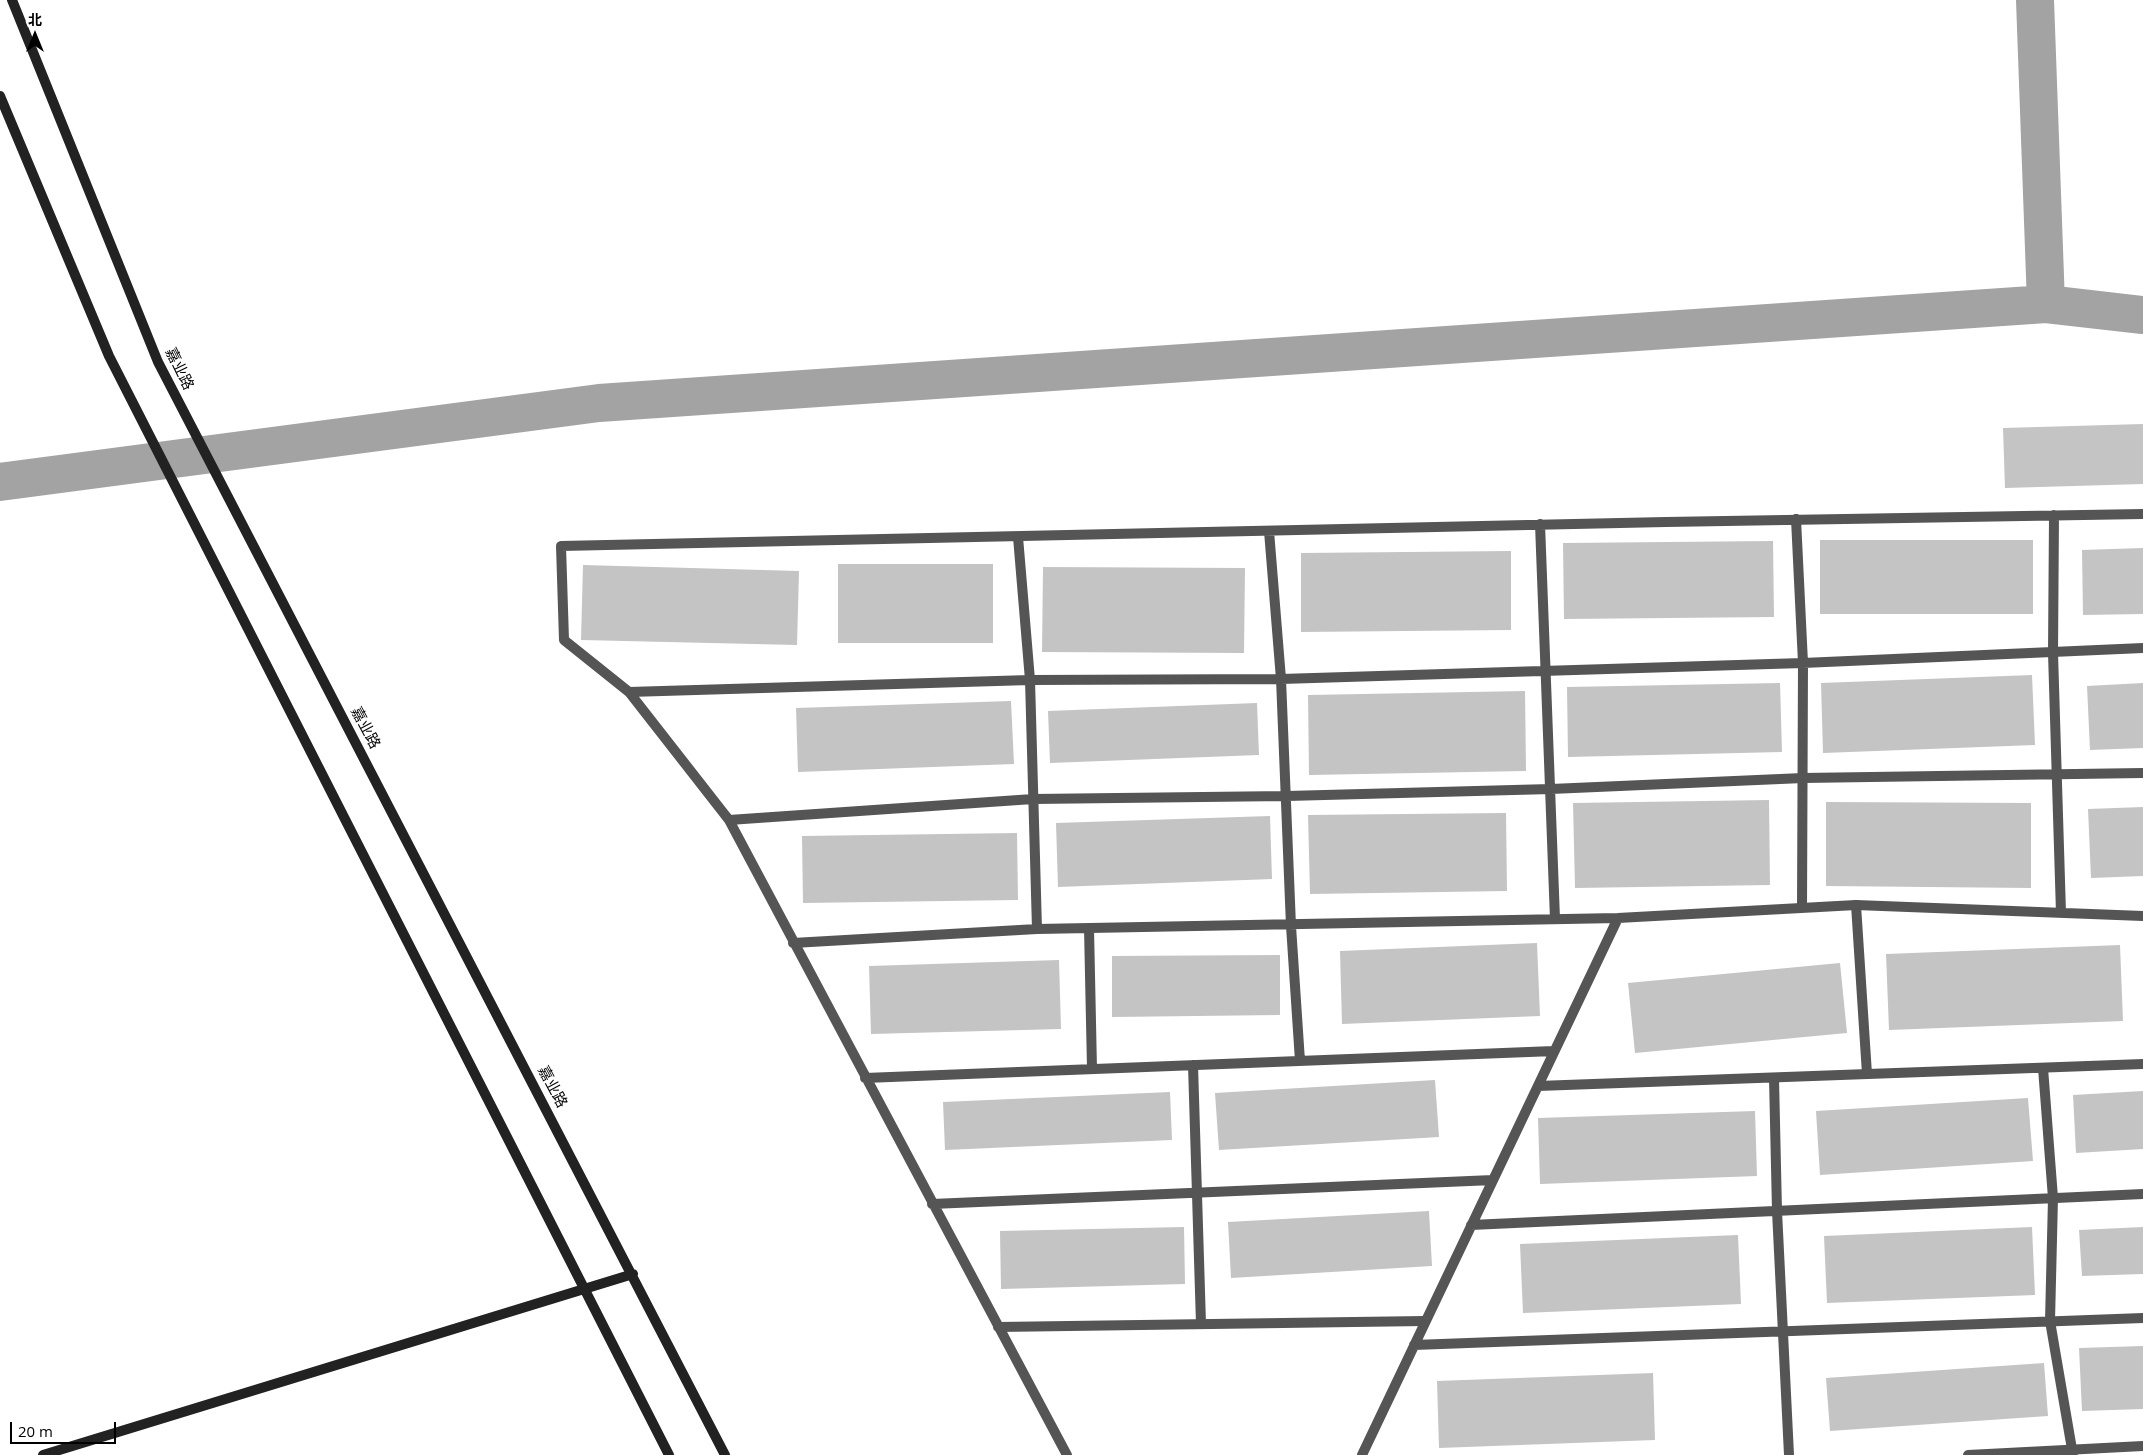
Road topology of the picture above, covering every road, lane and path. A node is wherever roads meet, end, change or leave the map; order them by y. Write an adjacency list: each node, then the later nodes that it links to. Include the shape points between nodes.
1 (12, 0): 50 (main road, 嘉业路, via 158,362)
2 (0, 96): 51 (main road, via 109,356)
3 (2143, 514): 4 (street)
4 (2054, 515): 5 (street); 10 (street)
5 (1796, 519): 6 (street); 11 (street)
6 (1540, 524): 7 (street); 12 (street)
7 (1269, 532): 8 (street); 13 (street)
8 (1018, 537): 14 (street); 15 (street, via 561,546 564,640)
9 (2143, 648): 10 (street)
10 (2053, 653): 11 (street); 17 (street)
11 (1802, 663): 12 (street); 18 (street)
12 (1545, 671): 13 (street); 19 (street)
13 (1281, 679): 14 (street); 20 (street)
14 (1030, 680): 15 (street); 21 (street)
15 (629, 692): 22 (street)
16 (2143, 773): 17 (street)
17 (2057, 774): 18 (street); 25 (street)
18 (1802, 778): 19 (street); 24 (street)
19 (1551, 789): 20 (street); 28 (street)
20 (1287, 796): 21 (street); 29 (street)
21 (1033, 799): 22 (street); 31 (street)
22 (728, 820): 32 (street)
23 (1856, 905): 24 (street); 25 (street); 39 (street)
24 (1802, 908): 27 (street)
25 (2061, 913): 26 (street)
26 (2143, 916)
27 (1618, 918): 28 (street); 33 (street)
28 (1555, 920): 29 (street)
29 (1291, 926): 30 (street); 34 (street)
30 (1088, 928): 31 (street); 38 (street)
31 (1037, 929): 32 (street)
32 (793, 943): 40 (street)
33 (1554, 1051): 34 (street); 42 (street)
34 (1300, 1061): 36 (street)
35 (2143, 1064): 37 (street)
36 (1193, 1065): 38 (street); 44 (street)
37 (2043, 1068): 39 (street); 46 (street)
38 (1092, 1069): 40 (street)
39 (1867, 1074): 41 (street)
40 (864, 1078): 47 (street)
41 (1774, 1078): 42 (street); 48 (street)
42 (1538, 1086): 43 (street)
43 (1493, 1180): 44 (street); 49 (street)
44 (1198, 1192): 47 (street); 55 (street)
45 (2143, 1194): 46 (street)
46 (2053, 1198): 48 (street); 54 (street)
47 (932, 1204): 56 (street)
48 (1777, 1211): 49 (street); 57 (street)
49 (1471, 1225): 53 (street)
50 (633, 1274): 51 (main road); 63 (main road, 嘉业路)
51 (584, 1289): 61 (main road); 62 (main road)
52 (2143, 1318): 54 (street)
53 (1425, 1322): 55 (street); 58 (street)
54 (2050, 1322): 57 (street); 60 (street)
55 (1201, 1324): 56 (street)
56 (998, 1327): 64 (street)
57 (1784, 1332): 58 (street); 66 (street)
58 (1414, 1345): 65 (street)
59 (2143, 1446): 60 (street)
60 (2073, 1452): 67 (street)
61 (43, 1455)
62 (669, 1455)
63 (725, 1455)
64 (1067, 1455)
65 (1362, 1455)
66 (1788, 1455)
67 (1968, 1455)

